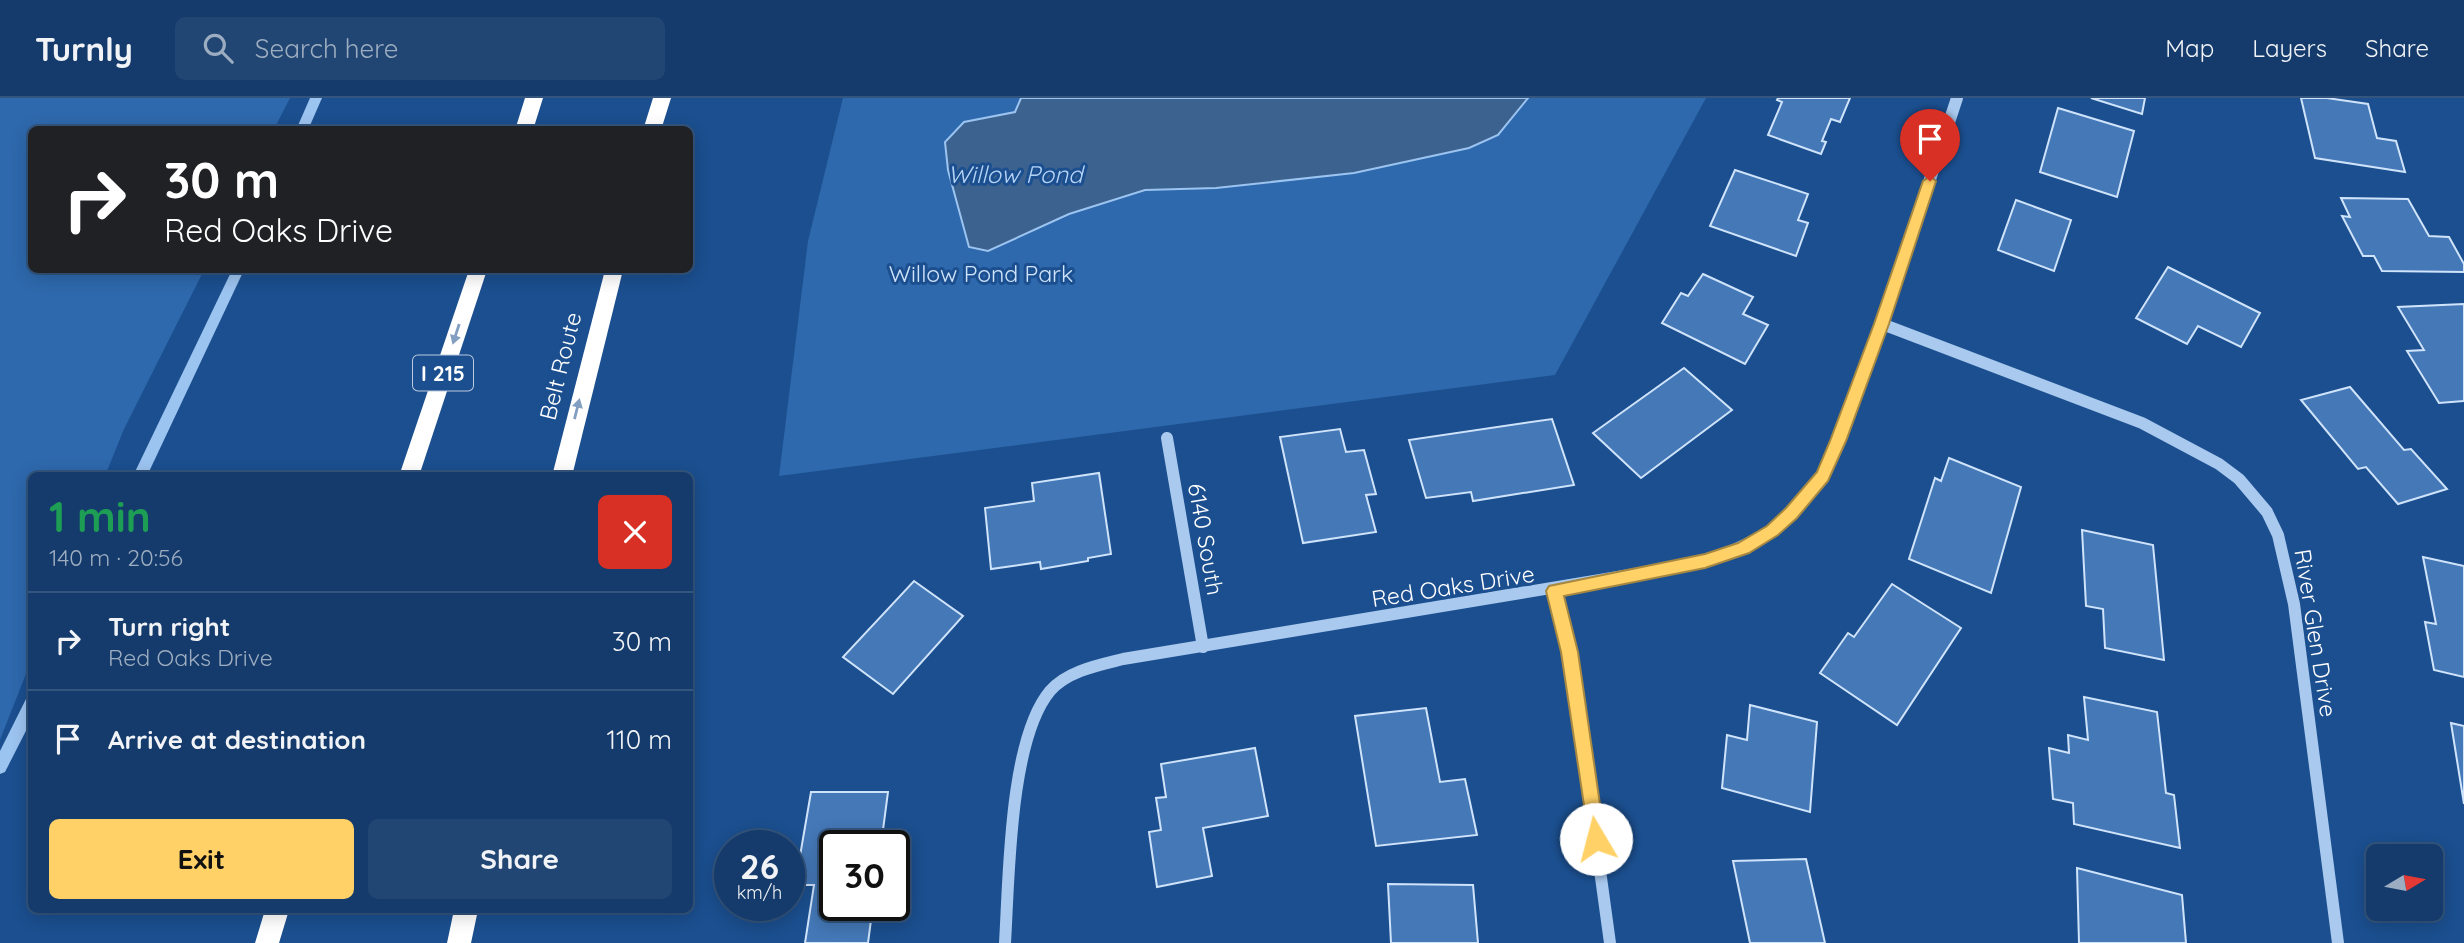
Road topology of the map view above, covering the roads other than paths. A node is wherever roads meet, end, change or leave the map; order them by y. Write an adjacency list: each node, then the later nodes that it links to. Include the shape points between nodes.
1 (534, 98): 4 (highway)
2 (662, 98): 5 (highway)
3 (1957, 98): 8 (street, Red Oaks Drive)
4 (525, 126)
5 (653, 126)
6 (477, 273): 10 (highway, I 215, one-way to 10)
7 (613, 273): 11 (highway, Belt Route, one-way to 7)
8 (1882, 324): 12 (street, Red Oaks Drive, via 1823,476 1773,530 1743,548 1705,561); 20 (street, River Glen Drive, via 2142,423 2219,464 2239,479 2267,512 2278,535 2294,604)
9 (1167, 438): 13 (street, 6140 South)
10 (410, 472)
11 (563, 472)
12 (1555, 591): 13 (street, Red Oaks Drive); 19 (street, via 1570,652)
13 (1203, 647): 18 (street, Red Oaks Drive, via 1090,667 1049,692 1035,715 1022,757)
14 (276, 913): 16 (highway)
15 (465, 913): 17 (highway)
16 (267, 943)
17 (459, 943)
18 (1005, 943)
19 (1611, 943)
20 (2338, 943)

